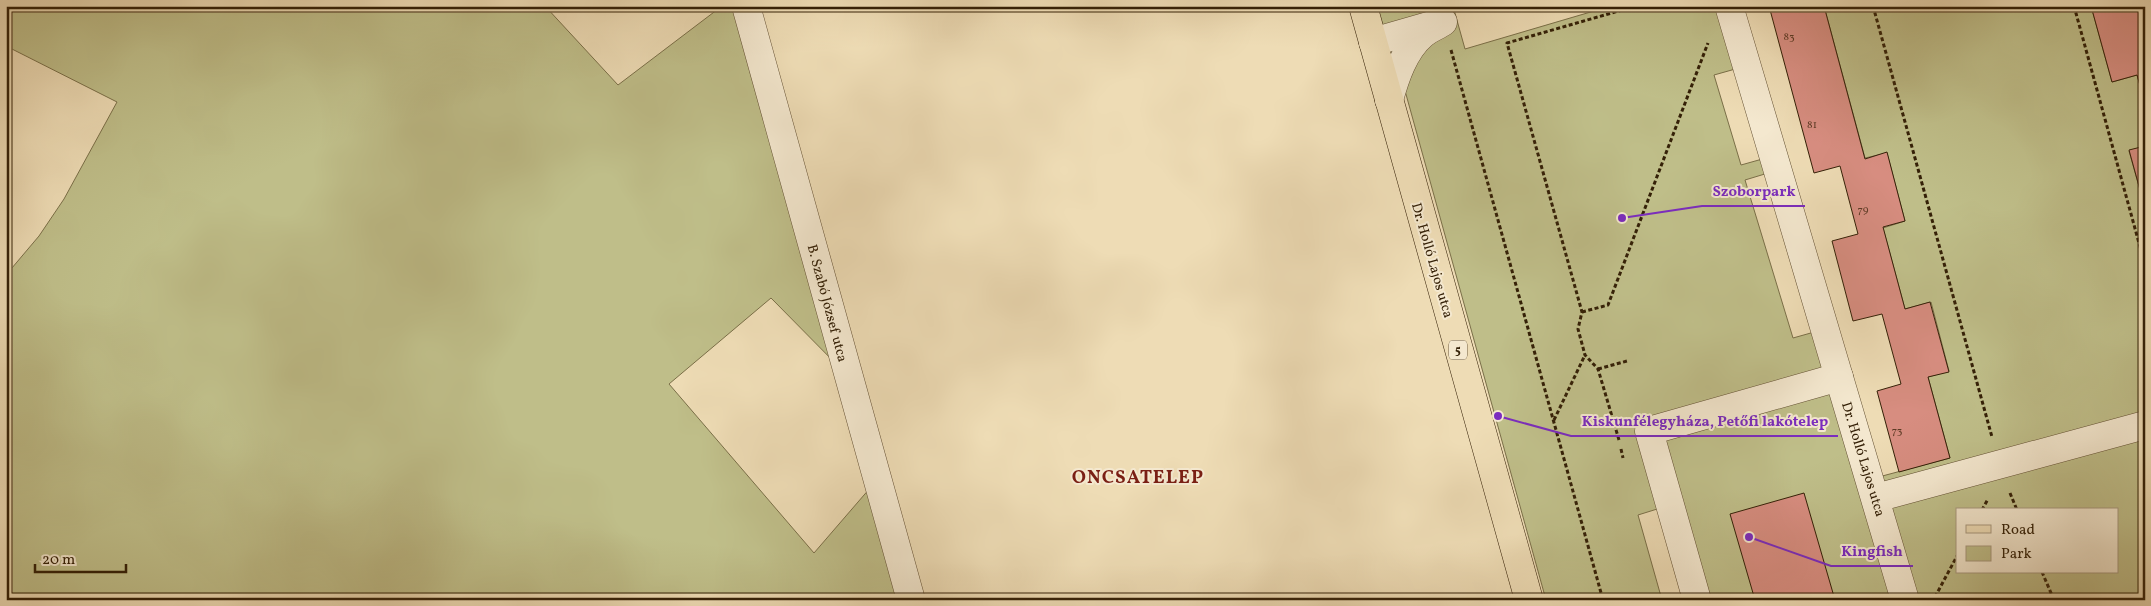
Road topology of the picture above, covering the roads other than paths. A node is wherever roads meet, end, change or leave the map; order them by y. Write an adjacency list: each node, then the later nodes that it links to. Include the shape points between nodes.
1 (746, 6): 9 (street, B. Szabó József utca)
2 (1363, 6): 4 (main road, Dr. Holló Lajos utca / 5)
3 (1729, 6): 6 (street, Dr. Holló Lajos utca)
4 (1373, 42): 5 (main road, Dr. Holló Lajos utca / 5); 5 (street, via 1443,22 1422,35 1410,49 1396,75)
5 (1389, 100): 10 (main road, Dr. Holló Lajos utca / 5)
6 (1839, 377): 8 (street, Dr. Holló Lajos utca); 11 (street, via 1649,431)
7 (2145, 426): 8 (street)
8 (1876, 498): 12 (street, Dr. Holló Lajos utca)
9 (910, 600)
10 (1529, 600)
11 (1697, 600)
12 (1905, 600)

